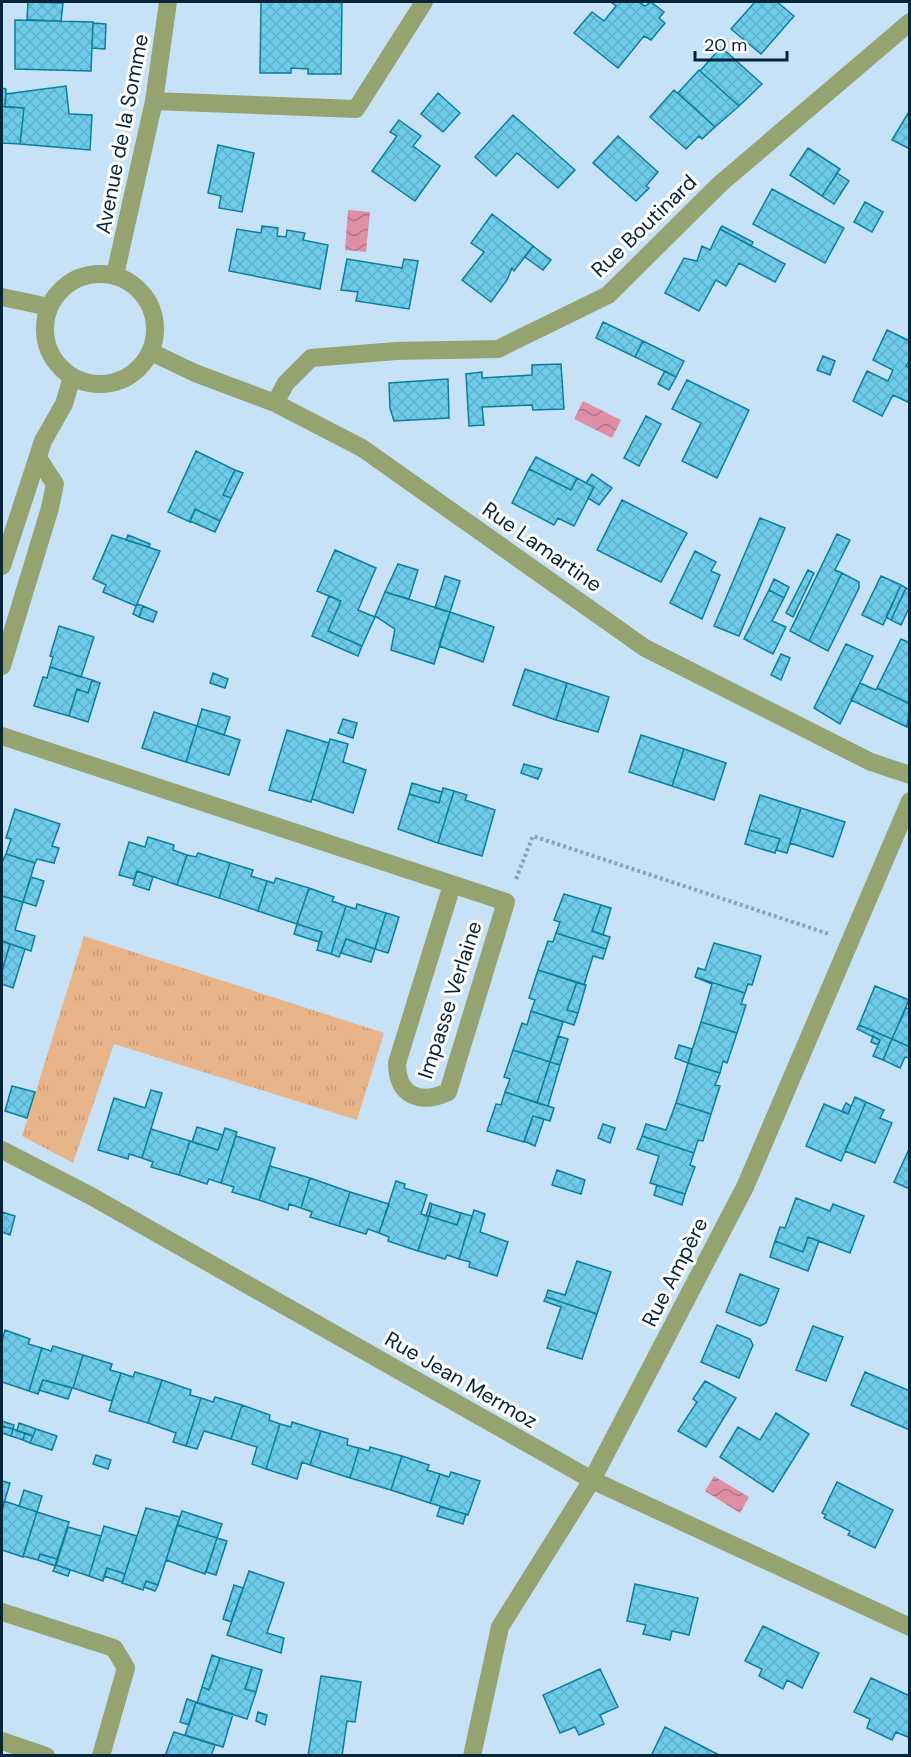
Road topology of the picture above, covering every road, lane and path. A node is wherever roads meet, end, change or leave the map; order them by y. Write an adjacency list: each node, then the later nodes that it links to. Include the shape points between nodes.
1 (168, 2): 4 (street, Avenue de la Somme)
2 (424, 2): 4 (street, via 356,109)
3 (909, 22): 10 (street, Rue Boutinard, via 720,184 608,295 498,349 311,358 285,383)
4 (154, 101): 5 (street, Avenue de la Somme)
5 (115, 275): 7 (street, via 86,275 71,281); 8 (street, via 133,284 152,307 156,322)
6 (2, 297): 7 (street)
7 (49, 307): 9 (street, via 45,338 50,354)
8 (151, 352): 9 (street, via 126,379 89,384); 10 (street, Rue Lamartine)
9 (72, 377): 11 (street, via 64,404)
10 (275, 403): 15 (street, Rue Lamartine, via 362,448 645,648 871,762)
11 (38, 458): 12 (street); 13 (street, via 55,484)
12 (2, 566)
13 (2, 666)
14 (2, 736): 17 (street, Impasse Verlaine)
15 (909, 775)
16 (909, 801): 19 (street, Rue Ampère)
17 (452, 885): 18 (street, Impasse Verlaine); 18 (street, Impasse Verlaine, via 397,1063 397,1079 404,1090 418,1096 434,1098 448,1092)
18 (506, 902): 19 (path, via 533,836)
19 (851, 941): 21 (street, Rue Ampère, via 745,1187)
20 (2, 1150): 21 (street, Rue Jean Mermoz, via 92,1196)
21 (592, 1480): 23 (street, Rue Jean Mermoz); 27 (street, Rue Ampère, via 500,1627)
22 (2, 1612): 26 (street, via 114,1648 126,1668)
23 (909, 1627)
24 (2, 1741): 25 (street)
25 (46, 1755)
26 (101, 1755)
27 (472, 1755)

